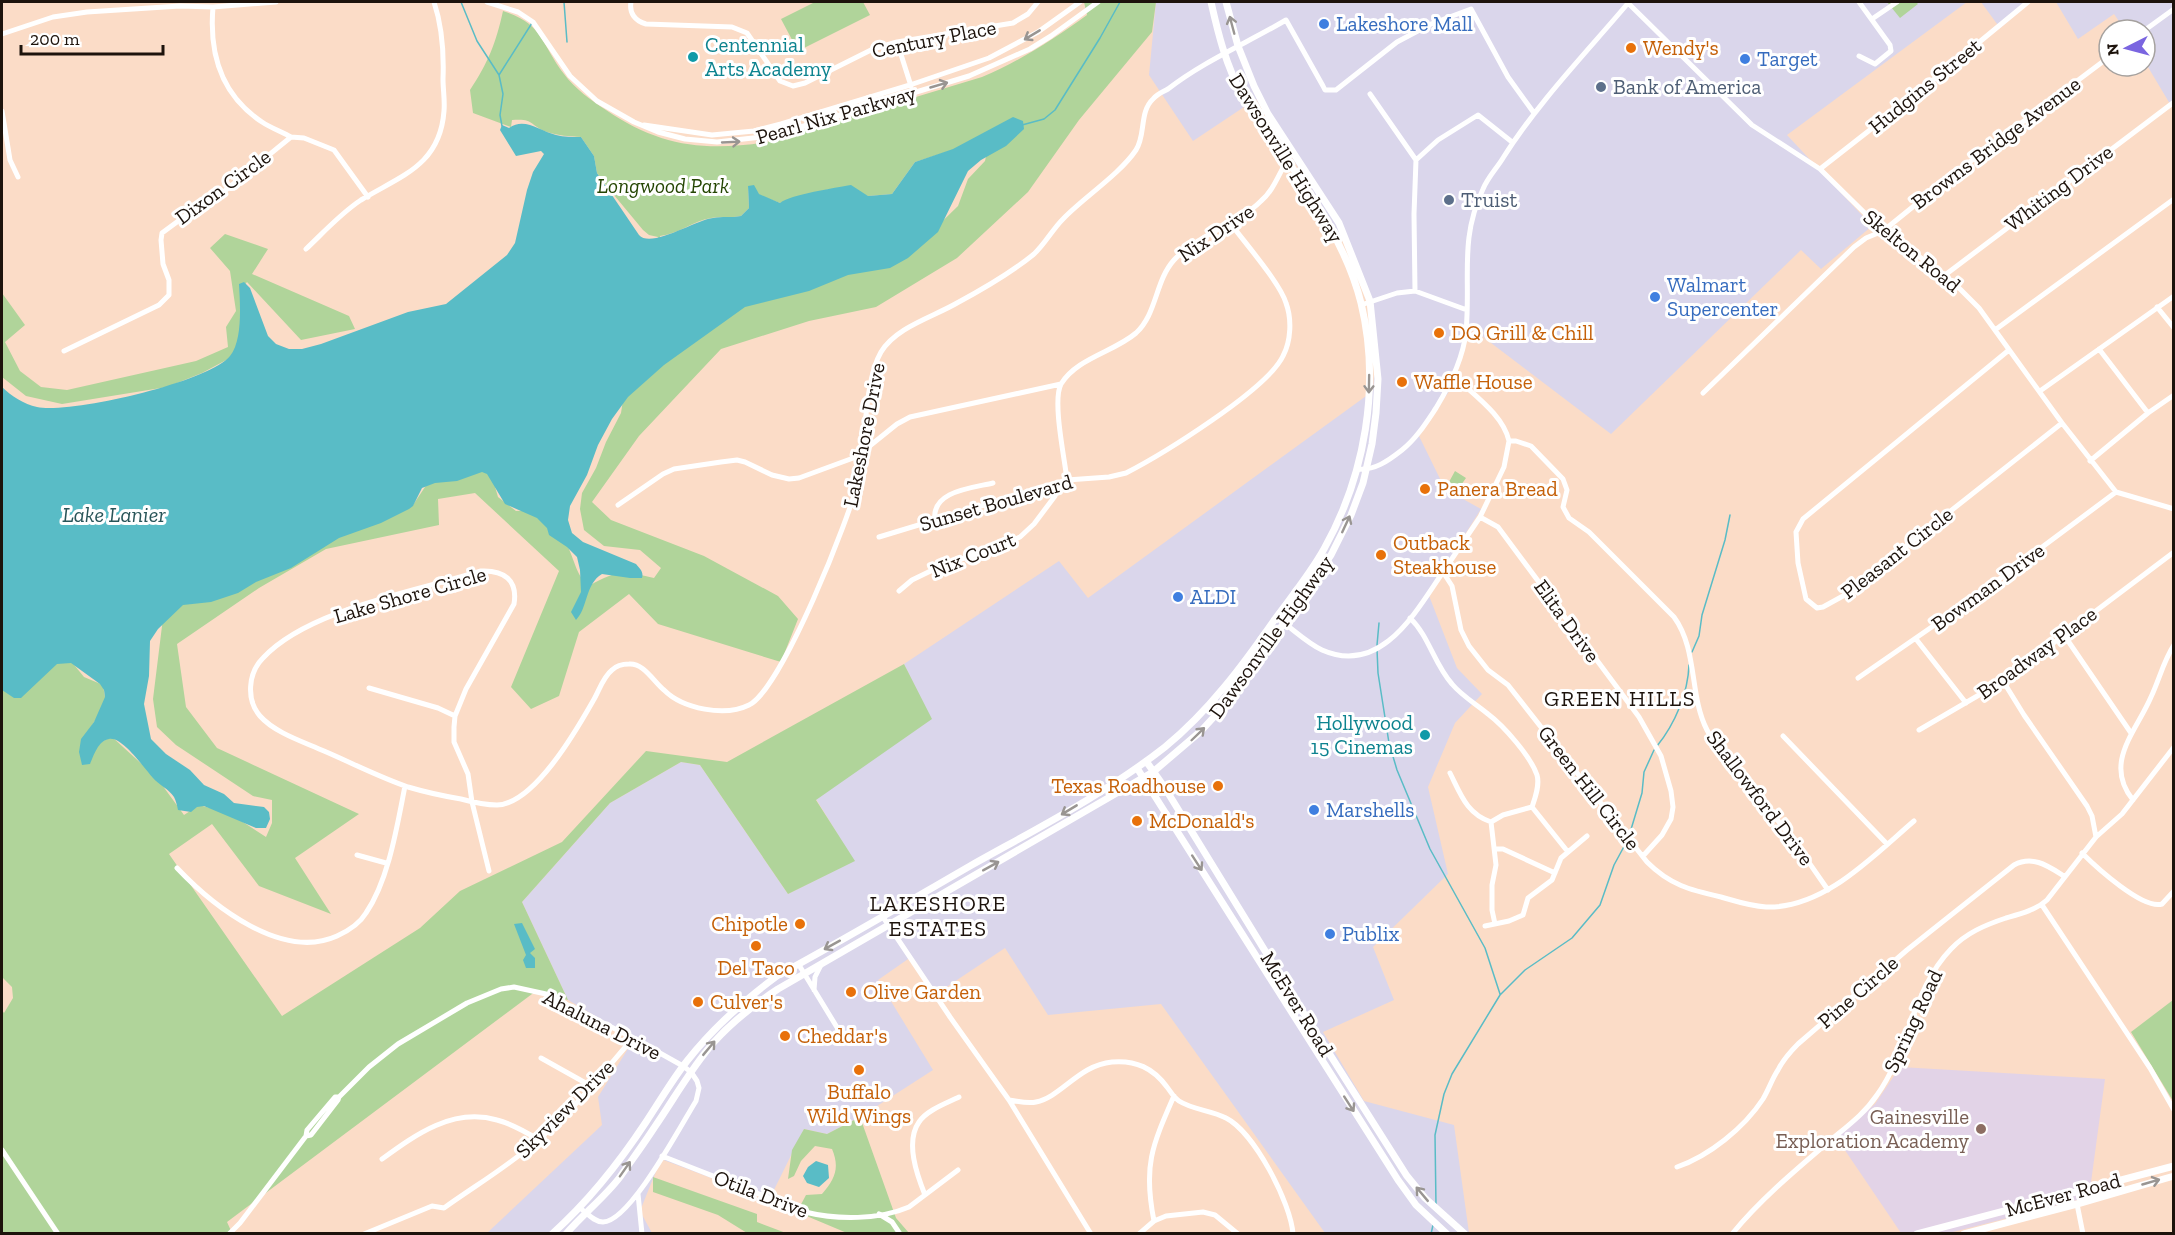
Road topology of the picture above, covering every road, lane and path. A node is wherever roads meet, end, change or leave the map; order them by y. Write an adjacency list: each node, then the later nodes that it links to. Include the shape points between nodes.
1 (276, 2): 15 (street)
2 (434, 2): 40 (street, via 443,62 444,113 440,134 417,168)
3 (487, 2): 16 (street)
4 (510, 2): 16 (street)
5 (631, 2): 21 (street, Century Place, via 633,15 642,23 732,27 747,33 780,81 789,86 806,83 854,57)
6 (1038, 2): 21 (street, Century Place, via 1023,18 1005,26)
7 (1080, 2): 26 (street, Pearl Nix Parkway, one-way to 26, via 1009,48)
8 (1098, 2): 27 (street, Pearl Nix Parkway, one-way to 8, via 1013,58)
9 (1211, 2): 23 (main road, Dawsonville Highway)
10 (1226, 2): 22 (main road, Dawsonville Highway, one-way to 10)
11 (1629, 2): 31 (street); 38 (street, Skelton Road, via 1752,125)
12 (1859, 2): 18 (street)
13 (1897, 2): 18 (street)
14 (2028, 2): 38 (street, Hudgins Street)
15 (213, 7): 20 (street, via 87,12 53,17); 33 (street, via 212,44 228,87 262,122)
16 (508, 9): 32 (street, via 537,25 586,92)
17 (2174, 9): 19 (street)
18 (1872, 20): 24 (street, via 1891,51 1875,64)
19 (2157, 21)
20 (2, 34)
21 (897, 42): 26 (street)
22 (1238, 46): 23 (street, Lakeshore Drive); 31 (street, Lakeshore Drive, via 1286,20 1323,87 1331,91 1397,42 1471,9 1508,77); 35 (main road, Dawsonville Highway, via 1268,114)
23 (1224, 53): 36 (main road, Dawsonville Highway, via 1241,93); 65 (street, Lakeshore Drive, via 1153,99 1136,150 1063,218 1036,252 887,344 872,377)
24 (1859, 56)
25 (2097, 66): 43 (street, Browns Bridge Avenue)
26 (910, 85): 27 (street); 32 (street, Pearl Nix Parkway, via 739,133 712,135)
27 (915, 93): 32 (street, Pearl Nix Parkway, one-way to 27, via 685,139 742,141)
28 (1370, 94): 37 (street)
29 (2174, 102): 45 (street, Whiting Drive)
30 (2, 111): 39 (street, via 10,160)
31 (1534, 113): 34 (street)
32 (634, 122)
33 (291, 138): 40 (street, Dixon Circle, via 304,138 334,150); 56 (street, Dixon Circle, via 221,194 162,233 169,295 159,305)
34 (1512, 142): 37 (street, via 1478,115 1438,140); 51 (street, via 1484,186 1472,217 1466,254)
35 (1293, 153): 36 (street, Nix Drive); 48 (main road, Dawsonville Highway, via 1342,229)
36 (1287, 160): 42 (street, Nix Drive, via 1264,199); 49 (main road, Dawsonville Highway, via 1344,251)
37 (1416, 160): 46 (street)
38 (1820, 170): 43 (street, Skelton Road)
39 (18, 177)
40 (368, 196): 44 (street)
41 (2174, 199): 53 (street)
42 (1231, 224): 58 (street, Nix Drive, via 1173,261 1137,333 1085,363); 69 (street, Sunset Boulevard, via 1286,300 1289,335 1279,364 1216,416 1136,468 1115,477)
43 (1883, 231): 45 (street, Skelton Road); 60 (street, Browns Bridge Avenue, via 1854,247)
44 (306, 249)
45 (1945, 275): 53 (street, Skelton Road)
46 (1415, 291): 48 (street); 51 (street)
47 (2174, 296): 50 (street)
48 (1370, 301): 49 (street); 68 (main road, Dawsonville Highway, via 1378,379 1375,427)
49 (1361, 305): 67 (main road, Dawsonville Highway, one-way to 67, via 1369,381)
50 (2157, 307): 52 (street); 54 (street)
51 (1467, 310): 57 (street, via 1462,352)
52 (2174, 328)
53 (1995, 330): 55 (street, Skelton Road)
54 (2099, 349): 59 (street); 62 (street)
55 (2008, 350): 59 (street, Skelton Road); 63 (street, Pleasant Circle, via 1798,525 1795,541 1806,599 1817,608 1843,596)
56 (64, 351)
57 (1453, 375): 64 (street, via 1499,420); 68 (street, via 1415,438 1392,457)
58 (1061, 384): 65 (street, via 910,417); 69 (street, via 1058,412)
59 (2040, 391): 63 (street, Skelton Road)
60 (1703, 393)
61 (2174, 395): 62 (street)
62 (2148, 413): 66 (street)
63 (2062, 423): 66 (street, Skelton Road)
64 (1509, 441): 75 (street, via 1503,467); 122 (street, Shallowford Drive, via 1531,446 1563,479 1567,490 1563,507 1569,518 1589,532 1681,626 1707,729)
65 (863, 452): 73 (street, via 789,479 736,460 674,469 654,478); 102 (street, Lakeshore Drive, via 853,500 838,542 777,673 756,700 746,707 731,709 687,706 664,692 640,666 616,667 606,676 557,757 530,790 520,798 497,805)
66 (2090, 461): 72 (street, Skelton Road)
67 (1357, 468): 68 (street); 95 (main road, Dawsonville Highway, via 1340,517 1323,550 1257,646 1187,728)
68 (1366, 470): 82 (main road, Dawsonville Highway, one-way to 68, via 1331,555)
69 (1067, 480): 71 (street, Sunset Boulevard)
70 (993, 483): 76 (street, via 939,501)
71 (1059, 483): 76 (street, Sunset Boulevard); 80 (street, Nix Court, via 1055,496 1020,537 945,564)
72 (2116, 492): 74 (street); 84 (street, Bowman Drive)
73 (618, 505)
74 (2174, 510)
75 (1480, 517): 79 (street); 113 (street, Elita Drive, via 1498,527 1639,717 1654,743 1673,807 1667,828)
76 (935, 520): 77 (street, Sunset Boulevard)
77 (879, 537)
78 (2174, 552): 83 (street, Broadway Place)
79 (1443, 572): 81 (street); 113 (street, Green Hill Circle, via 1452,586 1461,630 1469,646 1488,670 1508,685)
80 (899, 591)
81 (1410, 618): 82 (street, via 1389,642 1357,656 1320,649); 103 (street, via 1420,628 1452,685 1512,736 1530,762 1537,776)
82 (1284, 623): 97 (main road, Dawsonville Highway, one-way to 82, via 1214,718)
83 (2064, 635): 87 (street, Broadway Place); 92 (street)
84 (1916, 639): 86 (street, Bowman Drive); 89 (street, Broadway Place)
85 (2174, 645): 92 (street, via 2143,716)
86 (1858, 678)
87 (2003, 681): 89 (street, Broadway Place); 107 (street, via 2087,806)
88 (369, 688): 90 (street)
89 (1966, 703): 91 (street)
90 (455, 716): 100 (street, Lake Shore Circle, via 465,689 514,604 513,585 508,578 492,571 338,613 291,636 261,659 250,684 253,704 260,716 288,735); 102 (street, Lake Shore Circle, via 454,742 468,774)
91 (1919, 730)
92 (2131, 733): 101 (street, via 2121,769 2122,783)
93 (1783, 736): 108 (street)
94 (2174, 747): 101 (street)
95 (1146, 761): 96 (main road, Dawsonville Highway); 97 (main road, McEver Road)
96 (1137, 768): 99 (main road, McEver Road); 115 (main road, Dawsonville Highway, one-way to 115)
97 (1153, 772): 99 (main road, Dawsonville Highway); 129 (main road, McEver Road)
98 (1450, 773): 105 (street, via 1470,811)
99 (1144, 778): 119 (main road, Dawsonville Highway, one-way to 99); 121 (main road, McEver Road, one-way to 121)
100 (405, 786): 102 (street, Lake Shore Circle); 114 (street)
101 (2133, 800): 107 (street)
102 (472, 802): 117 (street)
103 (1532, 807): 105 (street); 110 (street)
104 (1914, 821): 108 (street, Green Hill Circle)
105 (1491, 822): 109 (street)
106 (1587, 836): 110 (street)
107 (2096, 837): 111 (street)
108 (1887, 844): 122 (street, Green Hill Circle)
109 (1495, 849): 118 (street); 127 (street, via 1491,885)
110 (1568, 852): 118 (street)
111 (2082, 853): 120 (street); 123 (street, via 2110,878 2152,905 2162,904)
112 (357, 855): 114 (street)
113 (1643, 856): 122 (street, Green Hill Circle, via 1675,884 1751,905 1788,904)
114 (386, 863): 116 (street, via 365,915 339,935 311,942 275,936 240,920)
115 (968, 867): 119 (main road); 125 (main road, Dawsonville Highway)
116 (177, 868)
117 (489, 871)
118 (1555, 873): 127 (street, via 1552,880 1528,898 1523,915)
119 (974, 876): 126 (main road, Dawsonville Highway)
120 (2064, 876): 124 (street); 149 (street, Pine Circle, via 2035,861 2014,865 1798,1044 1782,1062 1754,1111 1733,1133 1699,1158)
121 (1213, 888): 129 (main road, via 1222,892); 169 (main road, McEver Road, one-way to 169, via 1398,1180 1416,1205)
122 (1828, 890)
123 (2174, 891)
124 (2042, 905): 143 (street); 171 (street, Spring Road, via 1975,930 1950,950 1937,965 1879,1094)
125 (883, 916): 126 (street); 131 (main road, Dawsonville Highway, one-way to 131)
126 (887, 924): 130 (main road, Dawsonville Highway); 142 (street)
127 (1495, 924): 128 (street)
128 (1485, 926)
129 (1256, 938): 170 (main road, McEver Road, one-way to 129, via 1425,1198 1407,1176)
130 (823, 961): 132 (main road, Dawsonville Highway); 133 (street, via 815,977)
131 (799, 965): 132 (street); 137 (main road, Dawsonville Highway, via 777,976 728,1015)
132 (803, 974): 133 (street); 138 (main road, Dawsonville Highway, one-way to 132, via 713,1043 746,1012)
133 (814, 992): 134 (street)
134 (838, 1029)
135 (633, 1038): 137 (street, Ahaluna Drive); 139 (street, Skyview Drive); 160 (street, Ahaluna Drive, via 546,994 514,987 467,1003 369,1066 339,1097 311,1135 306,1136)
136 (541, 1058): 139 (street)
137 (683, 1066): 138 (street, Ahaluna Drive); 155 (main road, Dawsonville Highway)
138 (691, 1072): 146 (street, via 697,1081 698,1095); 155 (main road, Dawsonville Highway, one-way to 138, via 618,1180)
139 (591, 1086): 144 (street, Skyview Drive)
140 (1174, 1096): 142 (street, via 1152,1070 1120,1061 1082,1072 1041,1100); 157 (street, via 1151,1156 1149,1180); 168 (street, via 1226,1118 1243,1132 1280,1190)
141 (959, 1097): 153 (street, via 918,1122 914,1155)
142 (1009, 1100): 165 (street)
143 (2174, 1110)
144 (539, 1140): 147 (street, via 496,1120 463,1118 428,1128); 161 (street, Skyview Drive, via 444,1208 432,1206)
145 (2, 1150): 159 (street)
146 (662, 1156): 152 (street); 156 (street, Otila Drive, via 819,1216)
147 (381, 1159)
148 (2174, 1166): 172 (main road, McEver Road)
149 (1677, 1167)
150 (958, 1170): 153 (street, Otila Drive)
151 (2174, 1176): 154 (main road, McEver Road, one-way to 151)
152 (638, 1194): 155 (street, via 611,1220 596,1221); 163 (street)
153 (925, 1195): 156 (street, Otila Drive, via 901,1210)
154 (2077, 1204): 173 (main road, McEver Road); 174 (street)
155 (583, 1209): 158 (main road, Dawsonville Highway); 162 (main road, Dawsonville Highway)
156 (879, 1214): 164 (street)
157 (1154, 1221): 166 (street); 167 (street, via 1203,1212 1215,1215)
158 (569, 1232)
159 (57, 1233)
160 (229, 1233)
161 (364, 1233)
162 (552, 1233)
163 (642, 1233)
164 (900, 1233)
165 (1091, 1233)
166 (1139, 1233)
167 (1238, 1233)
168 (1293, 1233)
169 (1448, 1233)
170 (1465, 1233)
171 (1732, 1233)
172 (1917, 1233)
173 (1964, 1233)
174 (2083, 1233)

